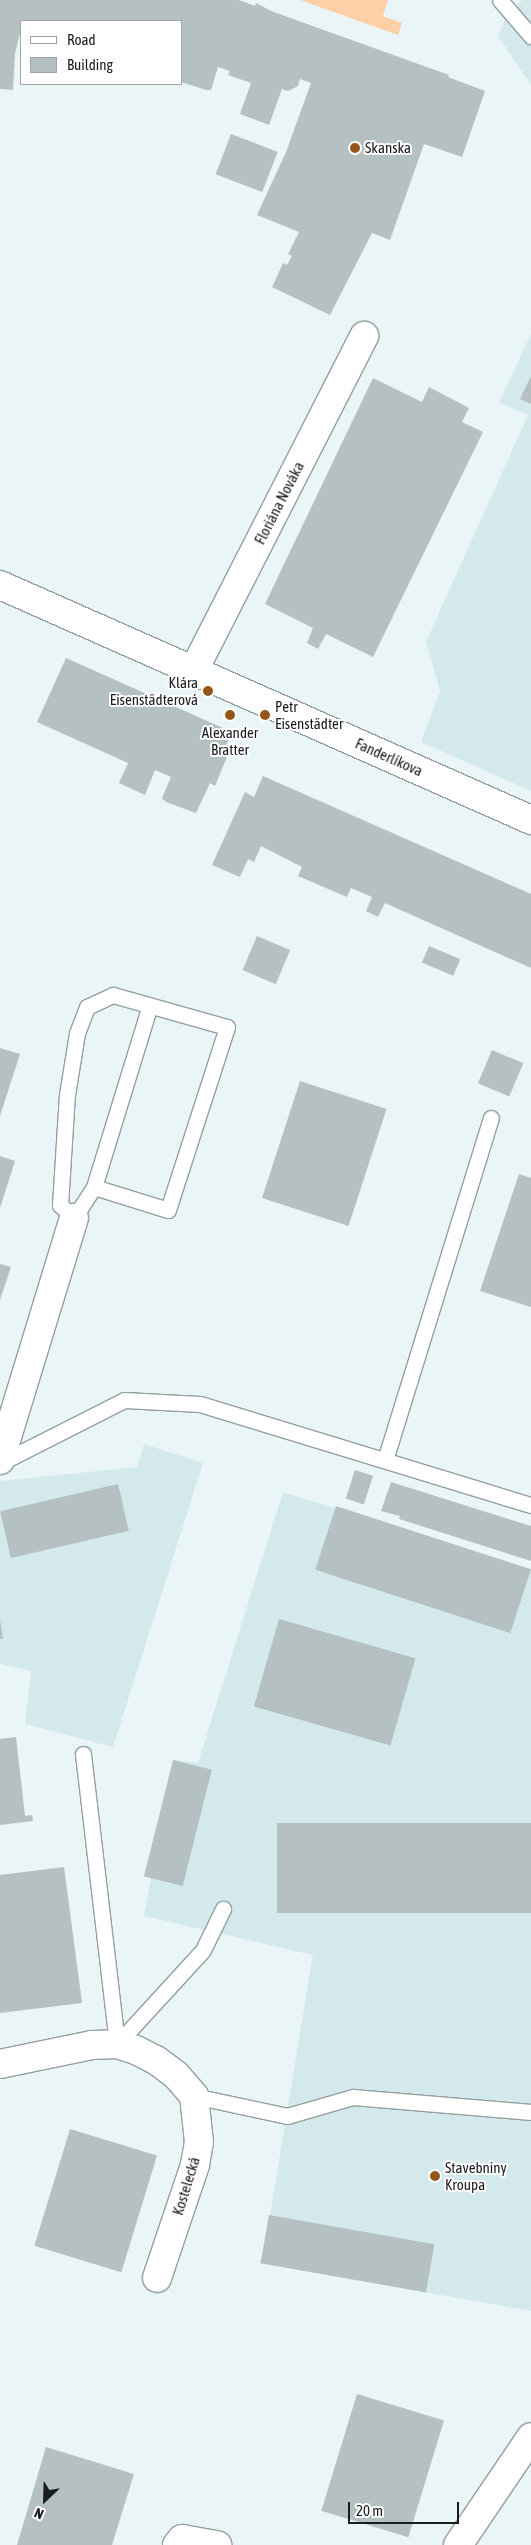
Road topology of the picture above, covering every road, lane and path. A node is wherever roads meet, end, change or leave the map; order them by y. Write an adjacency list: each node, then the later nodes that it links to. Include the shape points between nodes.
1 (500, 0): 2 (lane)
2 (531, 36)
3 (364, 336): 5 (street, Floriána Nováka)
4 (0, 585): 5 (street, Fanderlíkova)
5 (194, 670): 6 (street, Fanderlíkova)
6 (531, 820)
7 (150, 1005): 9 (lane); 9 (lane, via 227,1027 168,1210); 10 (lane, via 113,995 87,1007 77,1034 67,1096 60,1205)
8 (491, 1118): 11 (lane)
9 (94, 1187): 10 (lane)
10 (74, 1218): 12 (street)
11 (385, 1460): 12 (lane, via 200,1404 124,1400); 13 (lane)
12 (0, 1462)
13 (531, 1504)
14 (83, 1754): 16 (lane)
15 (223, 1909): 16 (lane, via 203,1950)
16 (117, 2044): 17 (street, via 92,2045); 18 (street, via 156,2060 176,2075)
17 (0, 2064)
18 (194, 2096): 19 (lane, via 287,2116 353,2097); 20 (street, Kostelecká, via 199,2142)
19 (531, 2112)
20 (157, 2278)
21 (531, 2436): 24 (street)
22 (177, 2545): 23 (street, via 182,2539)
23 (217, 2545)
24 (458, 2545)

